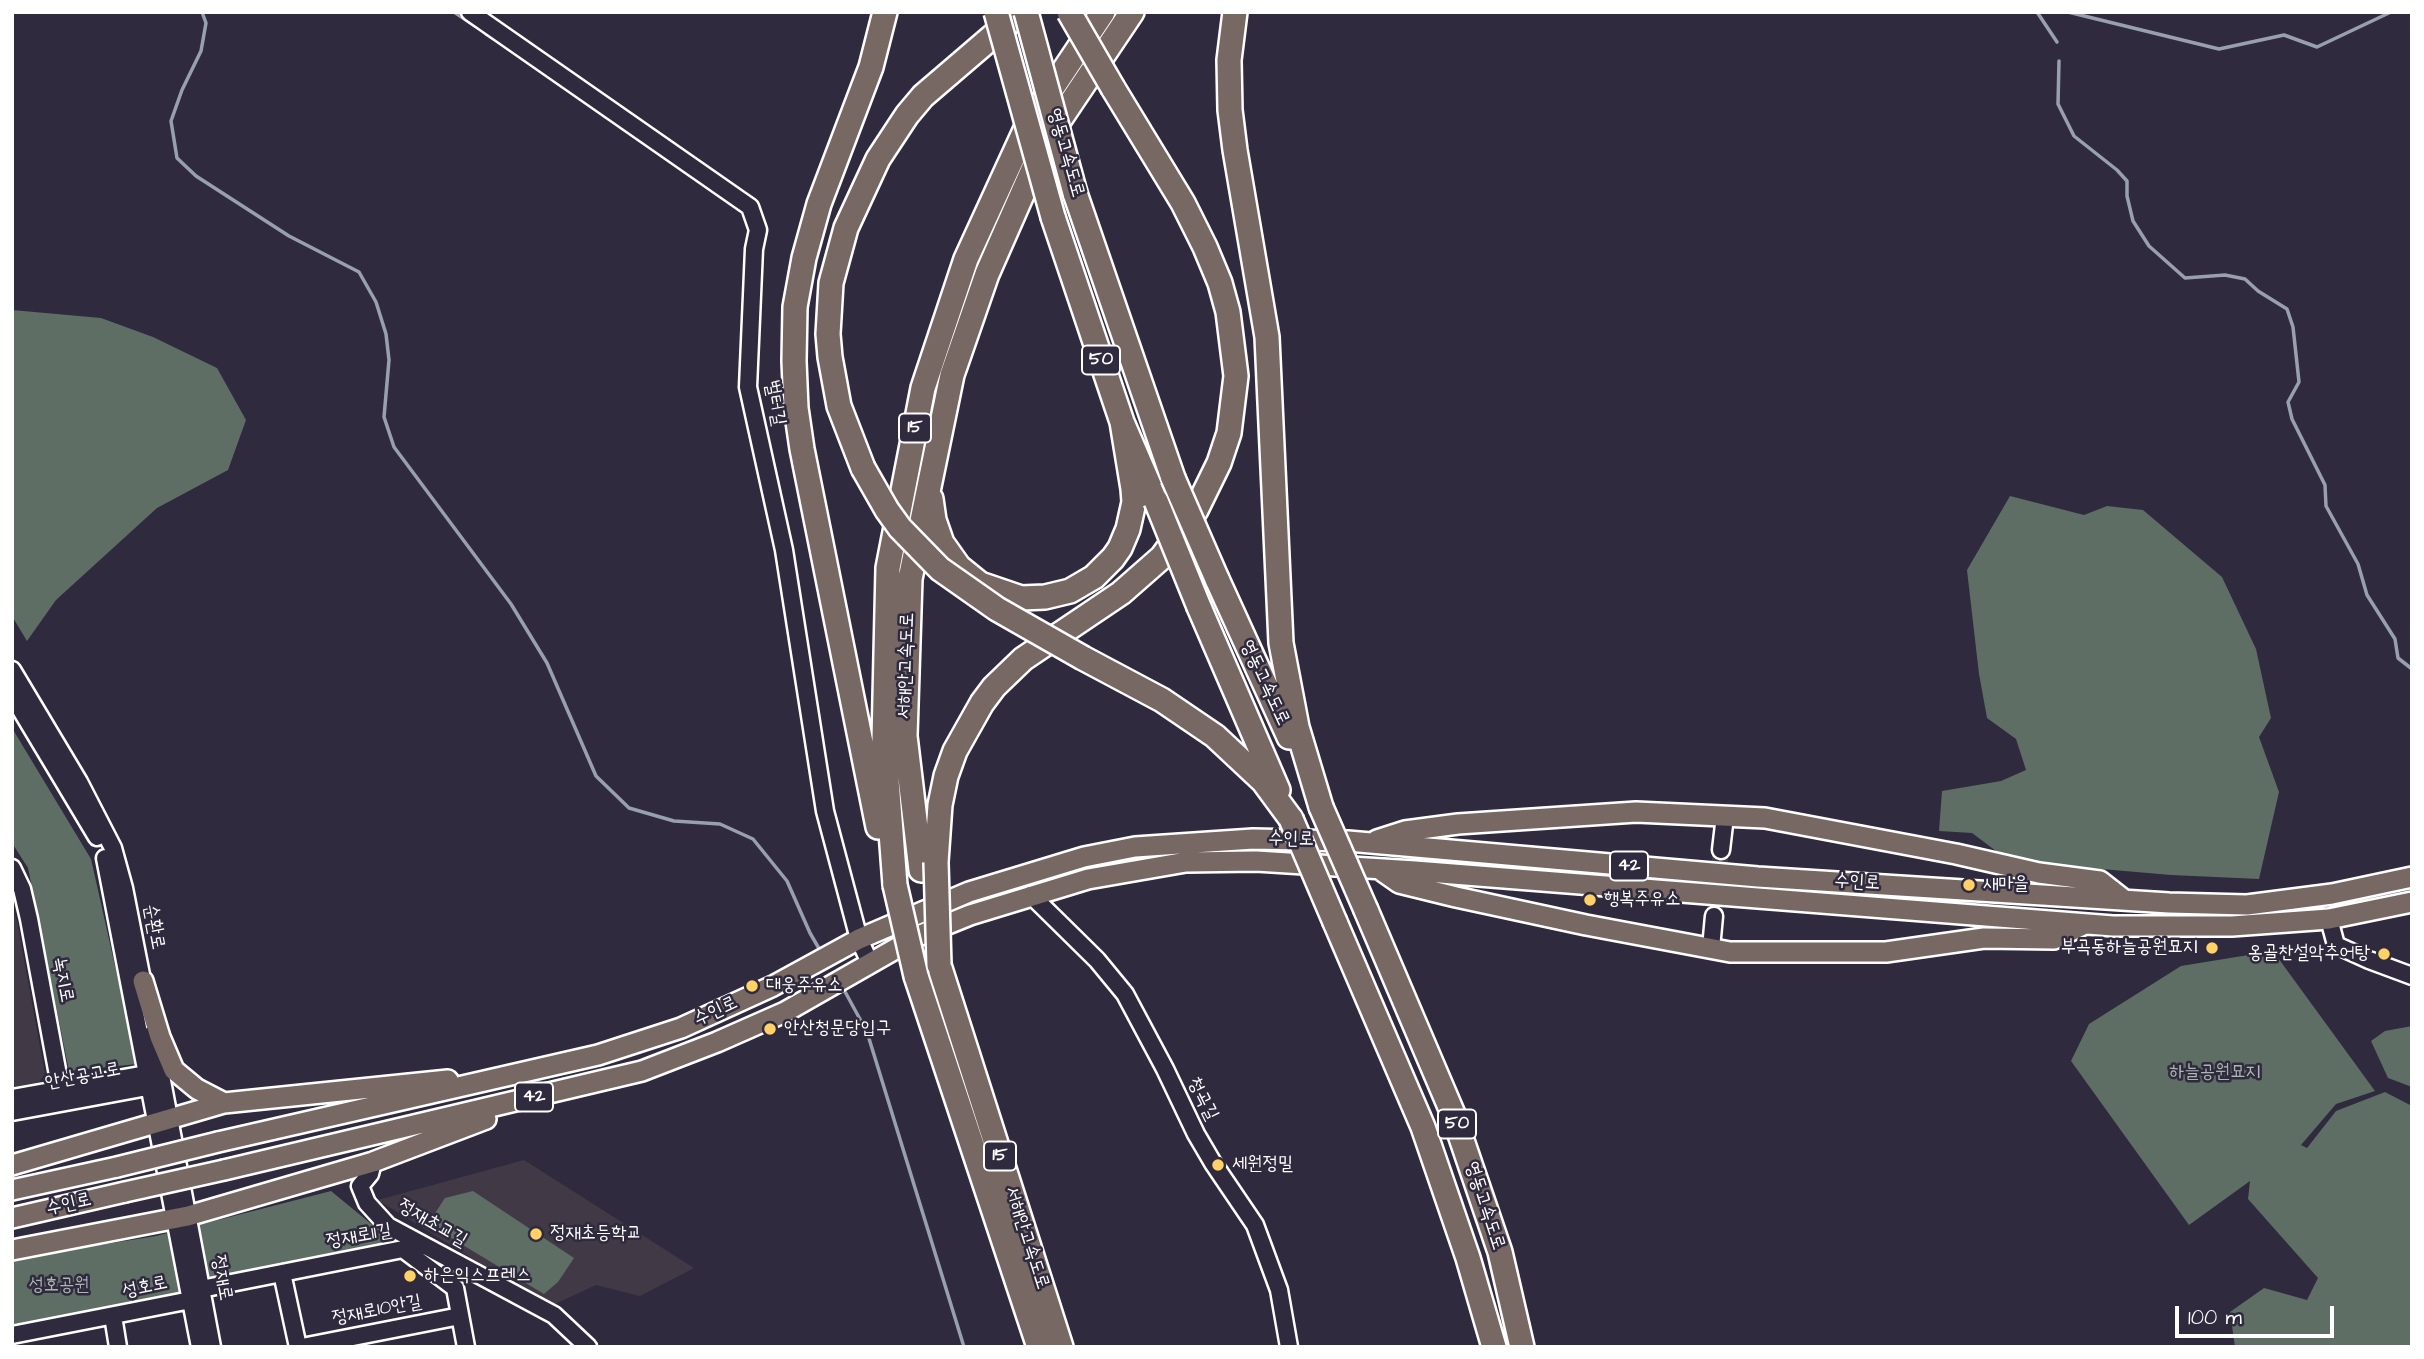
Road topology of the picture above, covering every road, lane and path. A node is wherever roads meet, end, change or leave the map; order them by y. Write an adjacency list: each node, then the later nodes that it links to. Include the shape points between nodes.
1 (470, 12): 29 (street, 벌터길, via 750,207 758,230 748,387 784,550 825,811)
2 (885, 12): 22 (highway, via 871,67 809,238 795,307 794,361 802,449 875,816)
3 (996, 12): 9 (highway, 영동고속도로 / 50, bridge, via 1053,217)
4 (1023, 12): 13 (highway, 영동고속도로 / 50, bridge, via 1075,193 1173,478); 15 (highway, bridge, via 923,96 878,159 846,228 831,283 829,346 839,406 863,468 887,510 940,569 997,609 1206,729 1255,773)
5 (1069, 12): 18 (highway, bridge, via 1183,203 1220,282 1236,376 1229,433 1196,510 1162,557 1121,593 1023,659 982,703 946,776)
6 (1103, 12): 22 (highway, 서해안고속도로 / 15, via 1028,124 965,259 923,388 888,568 884,740)
7 (1132, 12): 10 (highway, 서해안고속도로 / 15, via 1046,140 987,274 952,375)
8 (1235, 12): 13 (highway, via 1229,60 1230,110 1267,337 1281,643 1297,727)
9 (1122, 422): 10 (highway, via 1133,489 1125,540 1094,577 1060,595 1021,598 991,590 968,576 937,532); 15 (highway, 영동고속도로 / 50, bridge)
10 (930, 480): 18 (highway, 서해안고속도로 / 15, via 910,579 905,736 910,795)
11 (12, 670): 33 (street, 순환로, via 113,848)
12 (12, 695): 35 (street, 순환로, via 106,859)
13 (1321, 807): 64 (highway, 영동고속도로 / 50, bridge, via 1453,1114 1500,1252)
14 (1725, 816): 16 (main road, via 1636,812 1472,823 1405,831); 17 (street); 24 (main road, via 1765,818 2100,881)
15 (1291, 819): 63 (highway, 영동고속도로 / 50, bridge, via 1423,1127)
16 (1369, 843): 24 (main road, 수인로 / 42, via 1758,877); 29 (main road, 수인로 / 42, via 1253,839 1135,847 1084,856 969,892)
17 (1721, 850)
18 (929, 866): 61 (highway, 서해안고속도로 / 15, bridge, via 939,965)
19 (12, 868): 37 (street, 녹지로, via 29,919)
20 (1378, 869): 23 (main road, 수인로 / 42, via 1256,860 1186,863 1087,879); 28 (main road, 수인로 / 42); 30 (main road, via 1399,883 1456,897)
21 (2412, 877): 24 (main road, 수인로 / 42, via 2247,905)
22 (895, 885): 60 (highway, 서해안고속도로 / 15, bridge, via 916,976)
23 (1031, 895): 31 (main road, 수인로 / 42, via 918,936); 62 (street, 청곡길, via 1125,994 1196,1134 1255,1225 1279,1290)
24 (2124, 899)
25 (2412, 902): 27 (main road, 수인로 / 42)
26 (1714, 916): 30 (street)
27 (2329, 919): 28 (main road, 수인로 / 42, via 2232,926); 32 (street, via 2336,945)
28 (2086, 924): 30 (main road, via 2054,939 1984,938 1886,952 1730,952)
29 (853, 943): 31 (street, 벌터길); 34 (main road, 수인로 / 42, via 681,1028 598,1055)
30 (1711, 948)
31 (864, 967): 36 (main road, 수인로 / 42, via 785,1012 717,1042 642,1071)
32 (2412, 976)
33 (143, 981): 35 (street, 순환로); 39 (main road, via 174,1070)
34 (509, 1076): 39 (main road); 44 (main road, 수인로 / 42, bridge)
35 (154, 1079): 37 (street, 안산공고로); 41 (street, 순환로)
36 (555, 1092): 42 (main road); 45 (main road, 수인로 / 42, bridge)
37 (62, 1096): 38 (street, 안산공고로); 40 (street, 안산공고로)
38 (12, 1098)
39 (224, 1103): 41 (main road)
40 (12, 1112)
41 (162, 1120): 43 (main road); 46 (street, 순환로)
42 (373, 1162): 46 (main road); 47 (street, 정재초교길, via 360,1186 367,1203)
43 (12, 1165)
44 (12, 1190)
45 (12, 1218)
46 (182, 1218): 48 (main road); 50 (street, 정재로)
47 (409, 1245): 49 (street, 정재로11길); 52 (street, 정재로11길, via 455,1288); 59 (street, 정재초교길, via 554,1315)
48 (12, 1250)
49 (282, 1273): 50 (street, 정재로11길); 57 (street, 정재로10안길)
50 (199, 1296): 51 (street, 성호로); 55 (street, 정재로); 56 (street, 정재로)
51 (113, 1316): 53 (street, 성호로); 54 (street)
52 (460, 1316): 57 (street, 정재로10안길); 58 (street, 정재로11길)
53 (12, 1335)
54 (118, 1347)
55 (200, 1347)
56 (212, 1347)
57 (300, 1347)
58 (466, 1347)
59 (588, 1347)
60 (1039, 1347)
61 (1062, 1347)
62 (1289, 1347)
63 (1494, 1347)
64 (1522, 1347)

